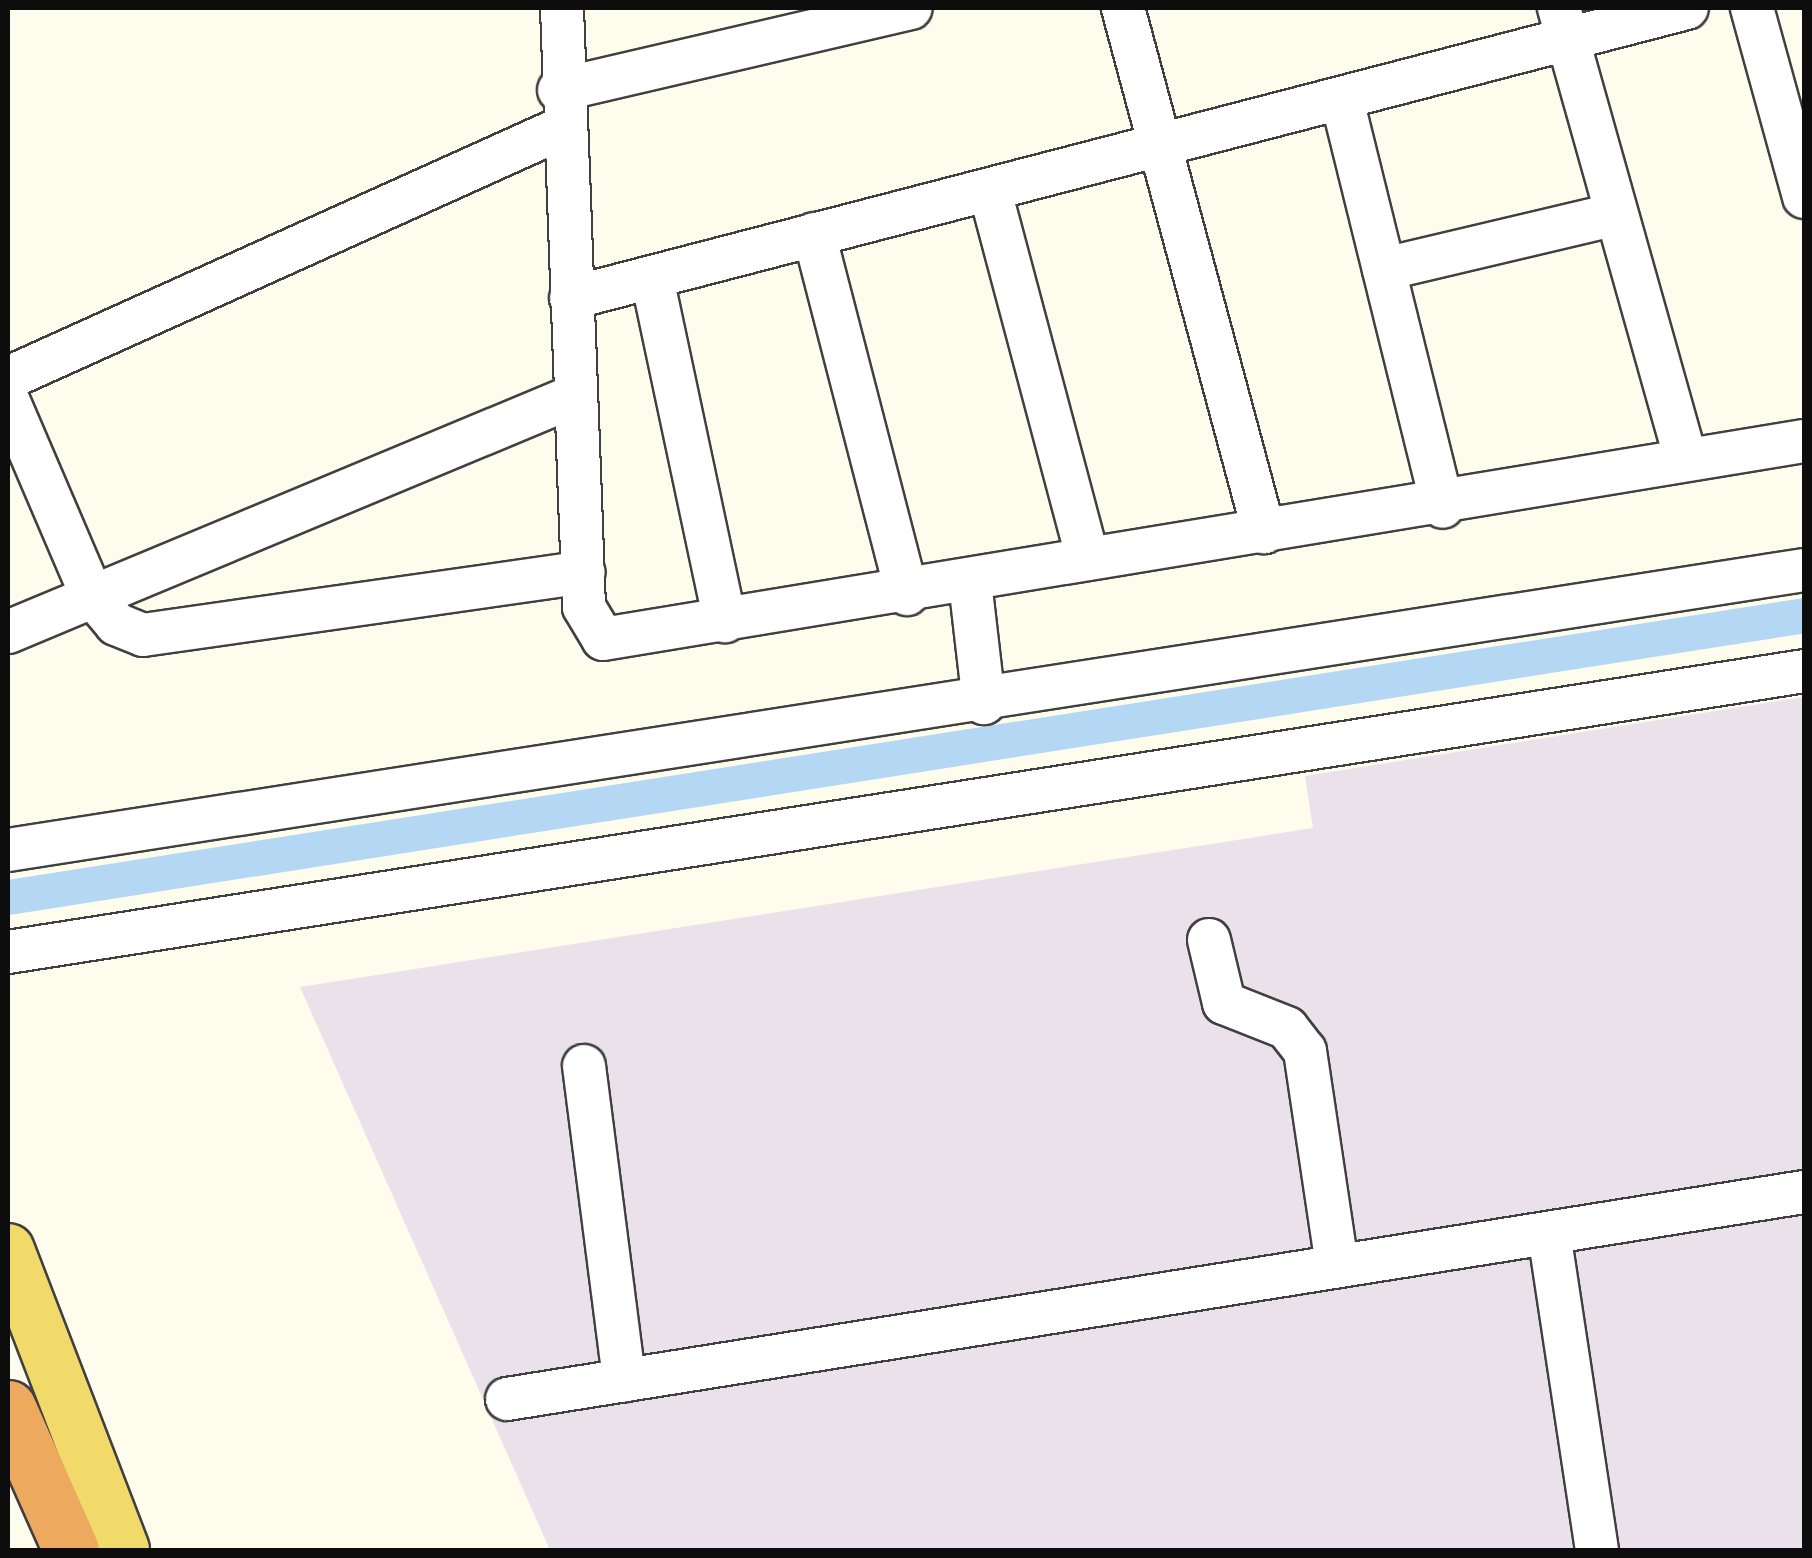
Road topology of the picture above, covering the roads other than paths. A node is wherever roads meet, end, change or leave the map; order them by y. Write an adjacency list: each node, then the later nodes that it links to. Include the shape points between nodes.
1 (562, 8): 8 (street)
2 (911, 8): 8 (street)
3 (1123, 8): 9 (street)
4 (1687, 8): 6 (street)
5 (1752, 8): 11 (street)
6 (1563, 22): 7 (street); 12 (street)
7 (1342, 100): 9 (street); 14 (street)
8 (560, 109): 16 (street); 17 (street)
9 (1161, 145): 10 (street); 23 (street)
10 (991, 195): 13 (street); 24 (street)
11 (1804, 196)
12 (1612, 216): 14 (street); 21 (street)
13 (814, 234): 15 (street); 29 (street)
14 (1384, 269): 22 (street)
15 (652, 278): 16 (street); 30 (street)
16 (571, 298): 18 (street)
17 (8, 378)
18 (574, 396): 26 (street); 28 (street)
19 (8, 400): 28 (street)
20 (1804, 441): 21 (street)
21 (1685, 457): 22 (street)
22 (1443, 507): 23 (street)
23 (1264, 532): 24 (street)
24 (1087, 556): 27 (street)
25 (1804, 570): 33 (street)
26 (584, 572): 28 (street, via 192,635 143,635 116,624); 30 (street, via 588,623 602,639)
27 (970, 582): 29 (street); 33 (street)
28 (91, 594): 31 (street)
29 (907, 594): 30 (street)
30 (725, 621)
31 (8, 632)
32 (1804, 671): 36 (street)
33 (984, 704): 34 (street)
34 (8, 850)
35 (1209, 940): 41 (street, via 1224,1003 1287,1028 1306,1051)
36 (8, 952)
37 (584, 1066): 42 (street)
38 (1804, 1192): 39 (street)
39 (1549, 1232): 41 (street); 45 (street)
40 (8, 1250): 47 (main road)
41 (1337, 1266): 42 (street)
42 (624, 1380): 43 (street)
43 (507, 1399)
44 (8, 1408): 46 (highway)
45 (1588, 1549)
46 (72, 1550)
47 (123, 1550)

